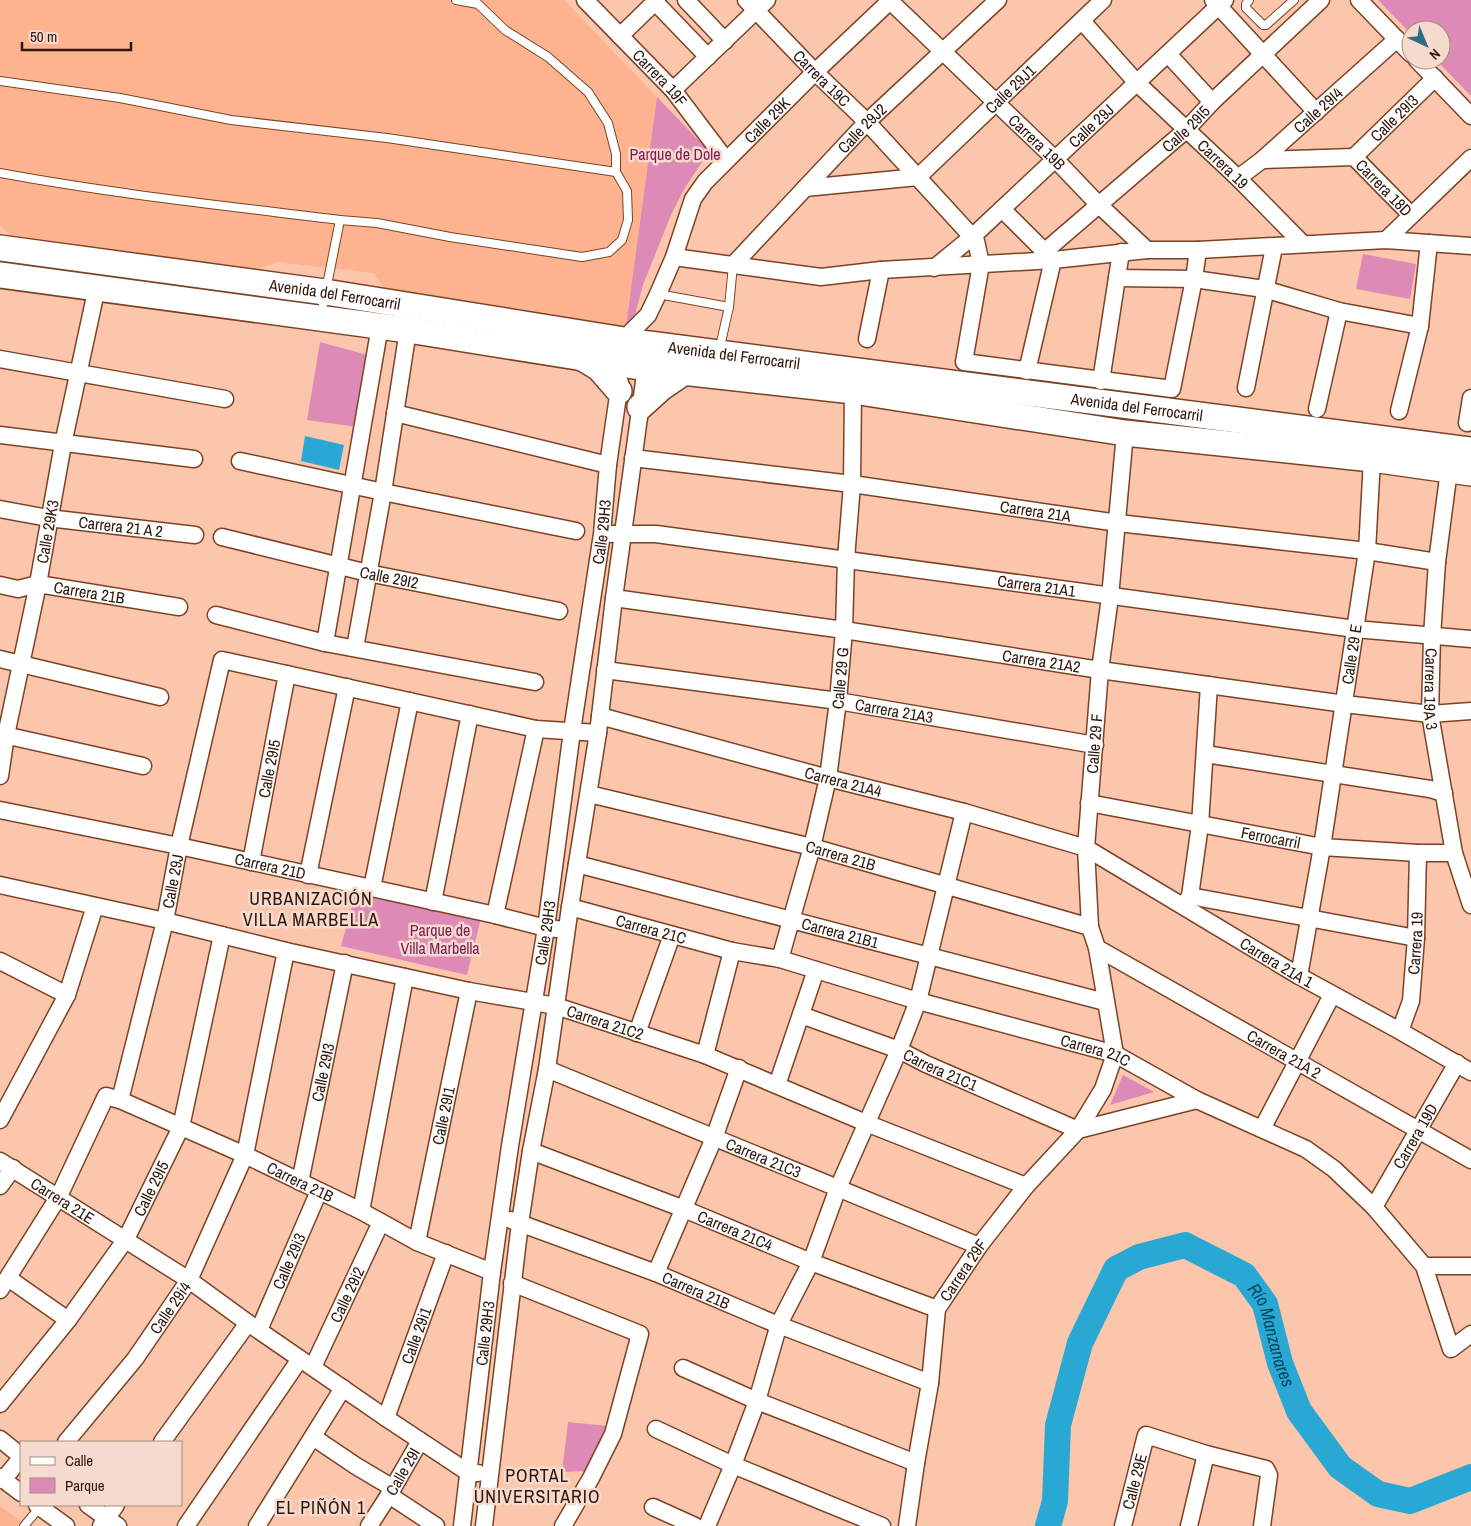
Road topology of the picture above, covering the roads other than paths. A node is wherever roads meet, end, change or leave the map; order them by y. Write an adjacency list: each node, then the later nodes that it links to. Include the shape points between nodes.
1 (456, 0): 40 (lane, via 478,4 505,30 548,57 588,92 608,123 616,154)
2 (585, 0): 15 (street, Carrera 19F)
3 (686, 0): 17 (street)
4 (890, 0): 19 (street, Carrera 19B); 24 (street, Calle 29K)
5 (998, 0): 19 (street, Calle 29J2)
6 (1103, 0): 14 (street, Calle 29J1)
7 (1249, 0): 8 (lane, via 1246,8 1258,23 1266,25)
8 (1294, 0)
9 (1321, 0): 21 (street, Calle 29I5)
10 (1359, 0): 16 (street)
11 (656, 1): 15 (street); 22 (street)
12 (1219, 2): 20 (street, Calle 29J); 21 (street)
13 (757, 3): 17 (street); 24 (street, Carrera 19C)
14 (1082, 21): 27 (street, Carrera 19); 30 (street, Calle 29J1)
15 (620, 36): 28 (street, Carrera 19F)
16 (1397, 39): 18 (street); 31 (street, Calle 29I4)
17 (724, 41): 22 (street)
18 (1401, 43)
19 (942, 52): 30 (street, Carrera 19B); 33 (street, Calle 29J2)
20 (1168, 54): 27 (street, Calle 29J); 29 (street)
21 (1263, 54): 29 (street, Calle 29I5); 31 (street)
22 (708, 57): 28 (street)
23 (1427, 70): 25 (street)
24 (815, 72): 33 (street, Carrera 19C); 38 (street, Calle 29K)
25 (1435, 78): 32 (street); 35 (street, Calle 29I3)
26 (0, 81): 40 (lane, via 120,98 231,120 387,138)
27 (1137, 83): 34 (street, Carrera 19); 37 (street, Calle 29J)
28 (673, 90): 38 (street, Carrera 19F)
29 (1212, 102): 34 (street, Calle 29I5)
30 (996, 103): 37 (street, Carrera 19B); 42 (street, Calle 29J1)
31 (1316, 112): 39 (street, Calle 29I4)
32 (1471, 116)
33 (867, 122): 42 (street, Carrera 19C); 44 (street, Calle 29J2)
34 (1186, 130): 43 (street, Carrera 19); 45 (street, Calle 29I5)
35 (1354, 157): 39 (street, Carrera 18D); 47 (street, Carrera 18D)
36 (1471, 158): 47 (street)
37 (1055, 159): 45 (street, Carrera 19B); 46 (street, Calle 29J)
38 (726, 160): 60 (street, Calle 29K, via 693,200)
39 (1262, 160): 43 (street, Calle 29I4)
40 (616, 172): 48 (lane, via 627,192 628,220 622,240 609,252 582,257 377,223)
41 (0, 173): 48 (lane, via 58,184)
42 (918, 177): 44 (street); 49 (street, Carrera 19C)
43 (1238, 178): 52 (street, Carrera 19)
44 (805, 188): 62 (street, Calle 29J2)
45 (1098, 204): 56 (street, Carrera 19B); 59 (street, Calle 29I5)
46 (1002, 209): 49 (street, Calle 29J); 59 (street)
47 (1411, 215): 50 (street, Carrera 18D)
48 (340, 220): 70 (lane)
49 (972, 237): 61 (street, Carrera 19C, via 978,246); 63 (street, Calle 29J)
50 (1386, 240): 51 (street); 52 (street)
51 (1429, 243): 53 (street); 77 (street)
52 (1303, 244): 54 (street)
53 (1471, 246)
54 (1274, 247): 57 (street); 69 (street)
55 (0, 248): 70 (main road, Avenida del Ferrocarril)
56 (1147, 250): 57 (street); 58 (street)
57 (1198, 250): 67 (street)
58 (1121, 252): 59 (street); 66 (street)
59 (1048, 256): 61 (street); 86 (street)
60 (674, 257): 62 (street); 71 (street, Calle 29K)
61 (981, 264): 63 (street); 86 (street, via 964,362)
62 (733, 265): 64 (street, via 821,277); 72 (lane)
63 (934, 268): 64 (street)
64 (881, 270): 79 (street)
65 (0, 275): 68 (main road, Avenida del Ferrocarril)
66 (1117, 278): 67 (street); 89 (street)
67 (1194, 279): 69 (street); 89 (street, via 1172,389)
68 (97, 287): 75 (main road, Avenida del Ferrocarril); 88 (street, Calle 29K3)
69 (1264, 290): 73 (street); 90 (street)
70 (325, 292): 75 (lane); 80 (main road, Avenida del Ferrocarril)
71 (658, 294): 72 (lane); 74 (street, Calle 29K)
72 (729, 307): 81 (lane)
73 (1339, 311): 77 (street); 96 (street)
74 (648, 315): 80 (street, Calle 29K); 80 (street, Calle 29K, via 631,332)
75 (320, 318): 76 (main road, Avenida del Ferrocarril)
76 (380, 326): 78 (main road, Avenida del Ferrocarril); 111 (street)
77 (1420, 326): 97 (street)
78 (408, 330): 82 (main road, Avenida del Ferrocarril); 98 (street)
79 (867, 338)
80 (637, 342): 81 (main road, Avenida del Ferrocarril); 84 (street, Calle 29H3); 85 (street, Calle 29H3)
81 (719, 353): 103 (main road, Avenida del Ferrocarril)
82 (584, 358): 84 (main road, Avenida del Ferrocarril); 91 (main road, via 599,368)
83 (0, 359): 88 (street)
84 (622, 364): 85 (main road, Avenida del Ferrocarril); 91 (street, Calle 29H3)
85 (646, 368): 87 (main road, Avenida del Ferrocarril); 95 (street, Calle 29H3)
86 (1028, 371): 89 (street)
87 (683, 372): 92 (main road, Avenida del Ferrocarril); 95 (main road)
88 (79, 373): 94 (street); 102 (street, Calle 29K3)
89 (1101, 381)
90 (1246, 388)
91 (619, 391): 108 (street, Calle 29H3)
92 (853, 391): 100 (main road, Avenida del Ferrocarril); 110 (street, Calle 29 G)
93 (1471, 398): 99 (street)
94 (225, 399)
95 (640, 407): 104 (street, Calle 29H3)
96 (1317, 409)
97 (1399, 411)
98 (394, 413): 108 (street); 112 (street)
99 (1467, 423)
100 (1125, 432): 106 (main road, Avenida del Ferrocarril); 115 (street, Calle 29 F)
101 (0, 435): 102 (street)
102 (63, 444): 105 (street); 114 (street, Calle 29K3)
103 (1471, 450)
104 (634, 458): 110 (street, Carrera 21A); 118 (street, Calle 29H3)
105 (194, 459)
106 (1372, 459): 109 (main road, Avenida del Ferrocarril); 121 (street, Calle 29 E)
107 (240, 461): 111 (street, Calle 29H3)
108 (608, 465): 117 (street, Calle 29H3)
109 (1460, 471): 123 (street, Carrera 19A 3)
110 (852, 484): 115 (street, Carrera 21A); 122 (street, Calle 29 G)
111 (353, 486): 112 (street, Calle 29H3); 124 (street)
112 (383, 492): 116 (street, Calle 29H3); 125 (street)
113 (0, 510): 114 (street)
114 (48, 518): 119 (street, Carrera 21 A 2); 126 (street, Calle 29K3)
115 (1118, 522): 121 (street, Carrera 21A); 128 (street, Calle 29 F)
116 (576, 532)
117 (602, 534): 118 (street, Carrera 21A1); 156 (street, Calle 29H3)
118 (623, 534): 122 (street, Carrera 21A1, via 656,534); 129 (street, Calle 29H3)
119 (195, 535)
120 (222, 537): 124 (street, Calle 29I2)
121 (1367, 551): 123 (street, Carrera 21A); 133 (street, Calle 29 E)
122 (846, 559): 128 (street, Carrera 21A1); 134 (street, Calle 29 G)
123 (1437, 562): 135 (street, Carrera 19A 3)
124 (338, 566): 125 (street, Calle 29I2); 137 (street)
125 (368, 573): 131 (street, Calle 29I2); 138 (street)
126 (38, 584): 127 (street, Carrera 21B, via 18,589); 130 (street, Carrera 21B); 140 (street, Calle 29K3)
127 (0, 585)
128 (1110, 597): 133 (street, Carrera 21A1); 142 (street, Calle 29 F)
129 (614, 598): 134 (street, Carrera 21A2); 141 (street, Calle 29H3)
130 (179, 607)
131 (559, 611)
132 (216, 615): 137 (street)
133 (1355, 629): 135 (street, Carrera 21A1); 150 (street, Calle 29 E)
134 (844, 630): 142 (street, Carrera 21A2); 149 (street, Calle 29 G)
135 (1432, 636): 136 (street, Carrera 21A1); 153 (street, Carrera 19A 3)
136 (1471, 639)
137 (325, 643): 138 (street)
138 (355, 648): 144 (street)
139 (0, 659): 140 (street)
140 (21, 665): 147 (street); 158 (street, Calle 29K3)
141 (605, 670): 149 (street, Carrera 21A3); 154 (street, Calle 29H3)
142 (1100, 670): 145 (street, Carrera 21A2); 159 (street, Calle 29 F)
143 (287, 674): 146 (street); 171 (street, Calle 29J, via 222,660); 177 (street, Calle 29I5)
144 (535, 682)
145 (1209, 685): 150 (street, Carrera 21A2); 160 (street)
146 (347, 687): 148 (street); 179 (street)
147 (160, 697)
148 (410, 701): 152 (street); 182 (street)
149 (838, 701): 159 (street, Carrera 21A3); 164 (street, Calle 29 G)
150 (1345, 704): 153 (street, Carrera 21A2); 162 (street, Calle 29 E)
151 (1471, 711): 153 (street, Carrera 21A2)
152 (470, 714): 155 (street); 184 (street)
153 (1430, 714): 165 (street, Carrera 19A 3)
154 (600, 716): 157 (street, Calle 29H3); 164 (street, Carrera 21A4)
155 (536, 728): 156 (street); 188 (street)
156 (572, 731): 157 (street); 193 (street, Calle 29H3)
157 (598, 732): 166 (street, Calle 29H3)
158 (3, 734): 161 (street); 163 (street, Calle 29K3)
159 (1095, 745): 167 (street, Calle 29 F)
160 (1205, 754): 162 (street); 170 (street)
161 (143, 766)
162 (1332, 775): 165 (street); 173 (street, Calle 29 E)
163 (0, 776)
164 (828, 778): 169 (street, Carrera 21A4); 172 (street, Calle 29 G)
165 (1444, 793): 176 (street, Carrera 19A 3)
166 (589, 794): 172 (street, Carrera 21B); 178 (street, Calle 29H3)
167 (1089, 803): 170 (street, Ferrocarril); 174 (street, Calle 29 F)
168 (0, 810): 171 (street)
169 (964, 812): 174 (street, Carrera 21A4); 181 (street)
170 (1200, 825): 173 (street, Ferrocarril); 183 (street)
171 (179, 846): 177 (street, Carrera 21D); 191 (street, Calle 29J)
172 (812, 847): 181 (street, Carrera 21B); 190 (street, Calle 29 G)
173 (1322, 847): 175 (street, Ferrocarril); 189 (street)
174 (1086, 848): 183 (street, Carrera 21A 1); 192 (street, Calle 29 F)
175 (1418, 853): 176 (street, Ferrocarril); 197 (street, Carrera 19)
176 (1454, 853): 185 (street, Carrera 19A 3)
177 (251, 862): 179 (street, Carrera 21D)
178 (577, 864): 187 (street, Calle 29H3); 190 (street, Carrera 21B1)
179 (308, 875): 182 (street, Carrera 21D)
180 (0, 885): 186 (street, Carrera 21C2)
181 (947, 885): 192 (street, Carrera 21B); 201 (street)
182 (372, 888): 184 (street, Carrera 21D)
183 (1186, 901): 189 (street); 206 (street, Carrera 21A 1)
184 (433, 902): 188 (street, Carrera 21D)
185 (1471, 905)
186 (95, 906): 191 (street, Carrera 21C2); 209 (street)
187 (570, 907): 194 (street, Calle 29H3); 196 (street, Carrera 21C)
188 (495, 915): 193 (street, Carrera 21D)
189 (1309, 918): 197 (street); 206 (street)
190 (790, 920): 201 (street, Carrera 21B1); 202 (street, Calle 29 G)
191 (165, 921): 195 (street, Carrera 21C2); 226 (street, Calle 29J)
192 (1090, 926): 198 (street, Calle 29 F)
193 (546, 928): 194 (street, Carrera 21D); 213 (street, Calle 29H3)
194 (567, 930): 214 (street, Calle 29H3)
195 (222, 935): 199 (street, Carrera 21C2); 230 (street, Calle 29I5)
196 (672, 935): 200 (street, Carrera 21C); 217 (street)
197 (1416, 938): 216 (street, Carrera 19, via 1411,1001)
198 (1097, 948): 212 (street, Calle 29 F); 221 (street, Carrera 21A 2)
199 (286, 951): 204 (street, Carrera 21C2); 236 (street)
200 (732, 951): 202 (street, Carrera 21C); 220 (street)
201 (930, 957): 211 (street); 212 (street, Carrera 21B1)
202 (780, 959): 205 (street, Carrera 21C)
203 (0, 961): 209 (street)
204 (345, 963): 207 (street, Carrera 21C2); 239 (street, Calle 29I3)
205 (816, 970): 211 (street, Carrera 21C); 215 (street)
206 (1299, 976): 210 (street, Carrera 21A 1)
207 (405, 977): 208 (street, Carrera 21C2); 247 (street)
208 (469, 991): 213 (street, Carrera 21C2); 252 (street, Calle 29I1)
209 (68, 995): 228 (street)
210 (1332, 995): 216 (street, Carrera 21A 1); 221 (street)
211 (918, 1001): 218 (street); 219 (street, Carrera 21C)
212 (1105, 1002): 219 (street, Calle 29 F)
213 (534, 1004): 214 (street, Carrera 21C2); 248 (street, Calle 29H3)
214 (556, 1006): 217 (street, Carrera 21C2); 223 (street, Calle 29H3)
215 (801, 1015): 218 (street, Carrera 21C1); 225 (street)
216 (1400, 1031): 224 (street, Carrera 21A 1)
217 (637, 1033): 220 (street, Carrera 21C2)
218 (899, 1050): 229 (street); 232 (street, Carrera 21C1)
219 (1115, 1054): 227 (street, Carrera 21C); 232 (street, Carrera 29F, via 1103,1089)
220 (705, 1055): 222 (street, Carrera 21C2)
221 (1297, 1060): 231 (street); 233 (street, Carrera 21A 2)
222 (739, 1068): 225 (street, Carrera 21C2); 234 (street)
223 (547, 1069): 234 (street, Carrera 21C3); 235 (street, Calle 29H3)
224 (1467, 1070): 233 (street, Carrera 19D)
225 (777, 1085): 229 (street, Carrera 21C2)
226 (113, 1098): 230 (street, Carrera 21B); 244 (street, Calle 29J)
227 (1197, 1100): 231 (street, Carrera 21C); 232 (street)
228 (0, 1120)
229 (866, 1123): 241 (street, Carrera 21C2); 242 (street)
230 (181, 1127): 236 (street, Carrera 21B); 251 (street, Calle 29I5)
231 (1262, 1129): 245 (street, Carrera 21C, via 1306,1149 1334,1169)
232 (1078, 1130): 241 (street, Carrera 29F)
233 (1419, 1130): 237 (street, Carrera 21A 2); 245 (street, Carrera 19D)
234 (714, 1138): 242 (street, Carrera 21C3); 246 (street)
235 (531, 1151): 246 (street, Carrera 21C4); 250 (street, Calle 29H3)
236 (245, 1155): 239 (street, Carrera 21B); 260 (street, Calle 29i4)
237 (1471, 1160)
238 (6, 1164): 240 (street); 244 (street, Carrera 21E)
239 (300, 1182): 243 (street, Carrera 21B)
240 (0, 1186)
241 (1026, 1186): 253 (street, Carrera 29F)
242 (838, 1188): 253 (street, Carrera 21C3); 255 (street)
243 (319, 1191): 247 (street, Carrera 21B); 266 (street, Calle 29i3)
244 (59, 1196): 251 (street, Carrera 21E); 262 (street, Calle 29J)
245 (1374, 1207): 256 (street, Carrera 21C)
246 (684, 1209): 255 (street, Carrera 21C4); 259 (street)
247 (361, 1211): 249 (street, Carrera 21B)
248 (500, 1216): 250 (street, Carrera 21B); 258 (street, Calle 29H3)
249 (381, 1222): 252 (street, Carrera 21B); 268 (street, Calle 29i2)
250 (520, 1223): 259 (street, Carrera 21B); 261 (street, Calle 29H3)
251 (126, 1240): 260 (street, Carrera 21E); 264 (street, Calle 29I5)
252 (417, 1242): 254 (street, Carrera 21B)
253 (979, 1246): 263 (street, Carrera 29F)
254 (446, 1253): 258 (street, Carrera 21B); 274 (street, Calle 29i1)
255 (810, 1262): 263 (street, Carrera 21C4); 265 (street)
256 (1424, 1266): 257 (street); 267 (street, via 1451,1350)
257 (1471, 1266)
258 (492, 1272): 286 (street, Calle 29H3)
259 (656, 1273): 265 (street, Carrera 21B)
260 (189, 1280): 266 (street, Carrera 21E); 278 (street, Calle 29i4, via 135,1359)
261 (512, 1283): 287 (street, Calle 29H3); 304 (street, via 640,1334 613,1434)
262 (4, 1284): 264 (street)
263 (938, 1309): 270 (street, Carrera 29F)
264 (68, 1320): 273 (street, Calle 29I5)
265 (779, 1324): 270 (street, Carrera 21B); 272 (street)
266 (254, 1327): 268 (street, Carrera 21E); 279 (street)
267 (1471, 1334)
268 (306, 1363): 271 (street, Carrera 21E); 298 (street, Calle 29i2)
269 (683, 1368): 272 (street)
270 (930, 1383): 284 (street, Carrera 29F)
271 (343, 1388): 274 (street, Carrera 21E); 276 (street)
272 (757, 1401): 284 (street); 285 (street)
273 (0, 1404)
274 (386, 1418): 280 (street, Carrera 21E)
275 (656, 1429): 285 (street)
276 (313, 1437): 289 (street); 299 (street)
277 (0, 1439): 282 (street)
278 (67, 1441)
279 (163, 1441)
280 (420, 1441): 286 (street, Carrera 21E); 289 (street, Calle 29I)
281 (1206, 1454): 309 (street, Calle 29E, via 1146,1436); 310 (street); 311 (street, via 1266,1469 1269,1475)
282 (20, 1456)
283 (20, 1458): 288 (street)
284 (916, 1463): 308 (street, Carrera 29F)
285 (733, 1465): 295 (street); 306 (street)
286 (469, 1473): 287 (street); 302 (street, Calle 29H3)
287 (490, 1474): 303 (street, Calle 29H3)
288 (2, 1479): 290 (street)
289 (391, 1491): 300 (street, Calle 29I); 301 (street)
290 (20, 1493)
291 (38, 1506): 296 (lane); 297 (street)
292 (90, 1506): 294 (street)
293 (653, 1507): 305 (street)
294 (111, 1519)
295 (852, 1521): 307 (street)
296 (24, 1526)
297 (66, 1526)
298 (186, 1526)
299 (257, 1526)
300 (368, 1526)
301 (436, 1526)
302 (462, 1526)
303 (484, 1526)
304 (563, 1526)
305 (695, 1526)
306 (707, 1526)
307 (882, 1526)
308 (907, 1526)
309 (1123, 1526)
310 (1189, 1526)
311 (1262, 1526)

